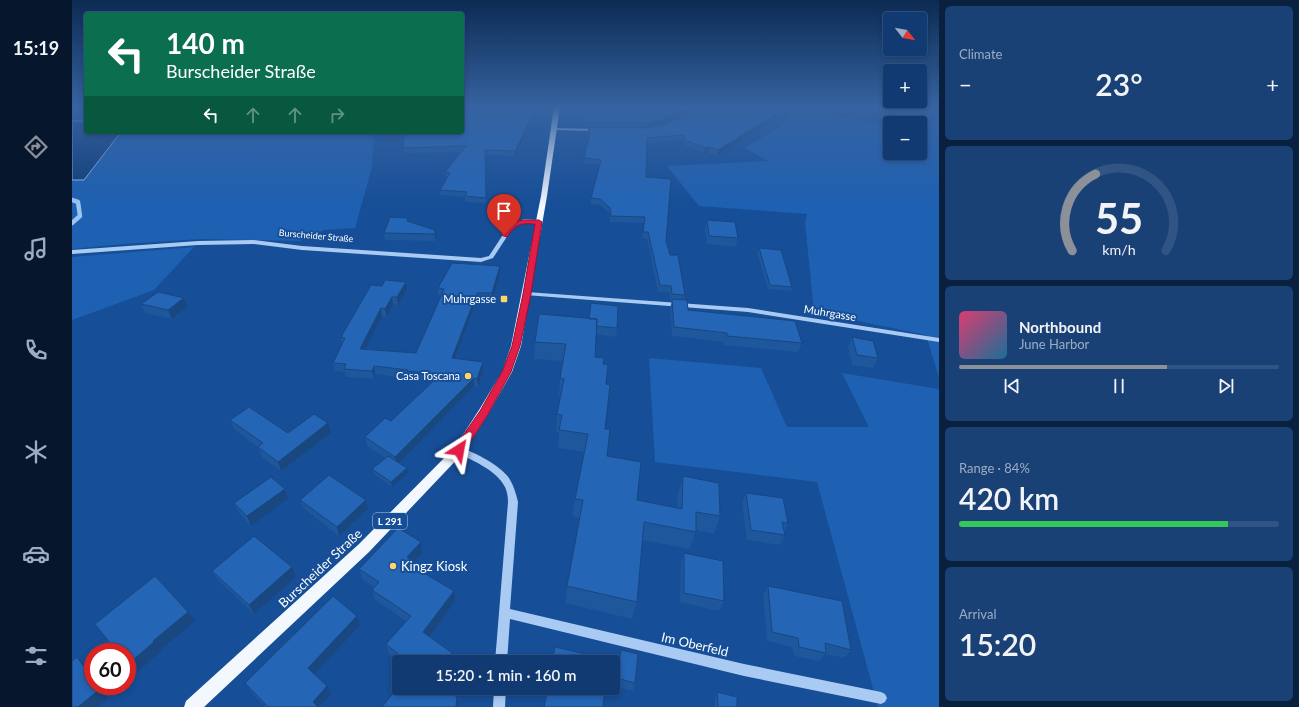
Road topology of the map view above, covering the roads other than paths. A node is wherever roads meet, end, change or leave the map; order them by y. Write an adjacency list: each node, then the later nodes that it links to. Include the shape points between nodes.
1 (552, 140): 2 (main road, Burscheider Straße / L 291)
2 (539, 222): 3 (street, Burscheider Straße, via 524,221 512,225 491,257 481,260 253,242 198,243); 4 (main road, Burscheider Straße / L 291)
3 (72, 252)
4 (527, 294): 5 (street, Muhrgasse, via 748,310); 6 (main road, Burscheider Straße / L 291, via 516,346 507,372)
5 (939, 340)
6 (459, 450): 7 (street, via 498,472 509,485 513,502); 11 (main road, Burscheider Straße / L 291, via 364,548)
7 (504, 613): 8 (street); 10 (street, Im Oberfeld, via 744,670)
8 (501, 655)
9 (500, 695): 12 (street)
10 (881, 698)
11 (192, 707)
12 (499, 707)

